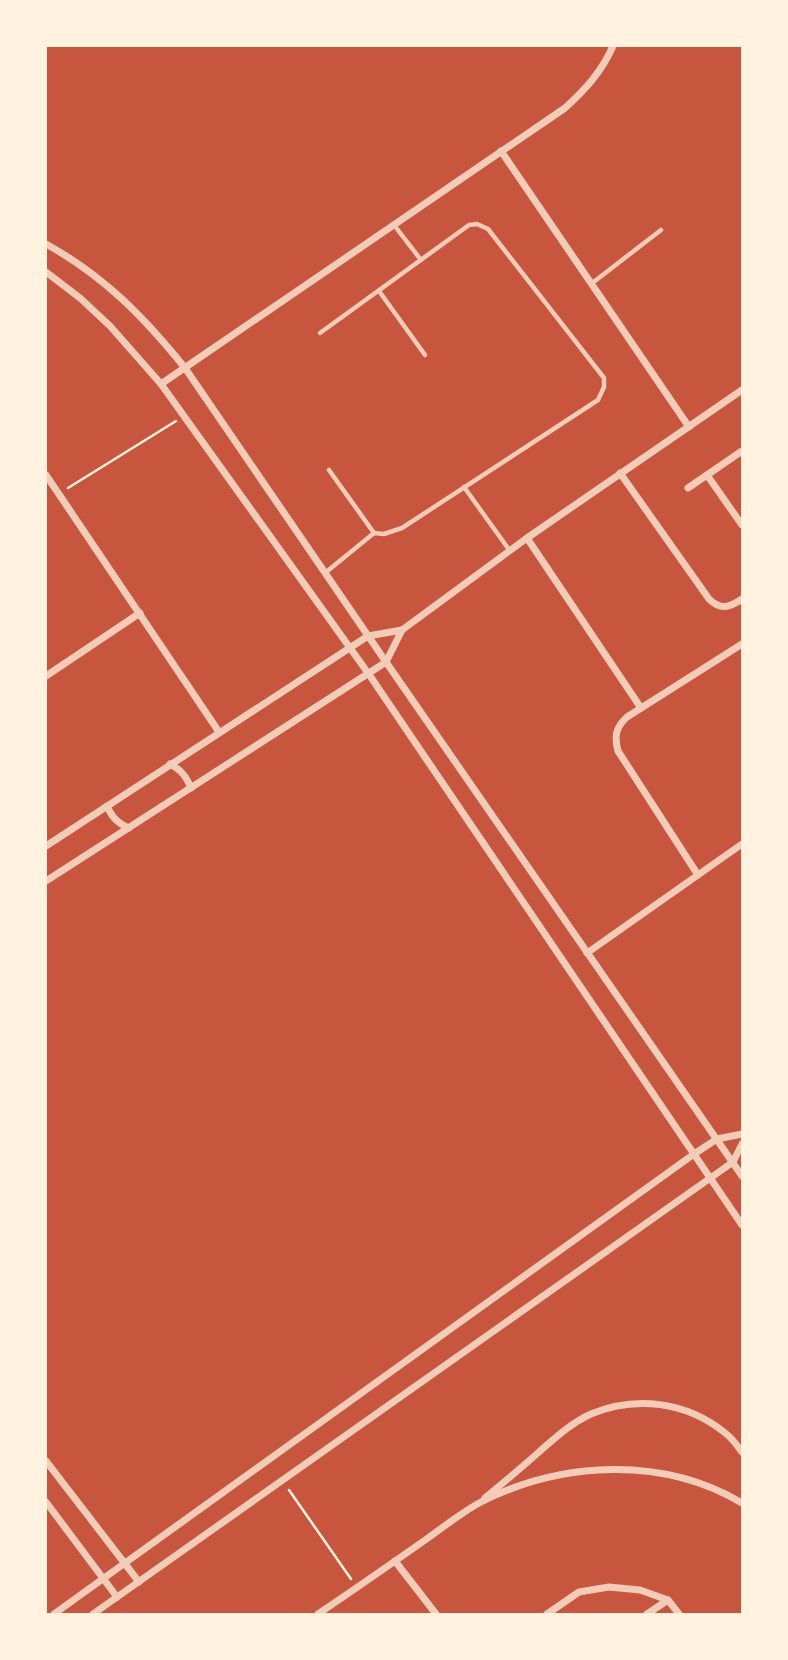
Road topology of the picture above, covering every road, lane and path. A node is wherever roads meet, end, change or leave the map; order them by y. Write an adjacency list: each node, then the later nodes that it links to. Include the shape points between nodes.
1 (613, 46): 2 (street, via 584,91)
2 (500, 152): 3 (street); 8 (street)
3 (393, 225): 6 (lane); 12 (street)
4 (662, 230): 8 (lane)
5 (46, 244): 12 (street, via 119,295)
6 (421, 260): 9 (lane); 22 (lane, via 470,225 488,229 604,378 598,400)
7 (46, 272): 13 (street, via 110,326)
8 (591, 284): 16 (street)
9 (379, 290): 10 (lane); 11 (lane)
10 (320, 333)
11 (425, 355)
12 (185, 368): 13 (street); 29 (street)
13 (162, 384): 15 (street)
14 (743, 390): 16 (street)
15 (185, 416): 24 (path); 35 (street)
16 (689, 427): 19 (street)
17 (743, 451): 21 (street)
18 (329, 470): 26 (lane)
19 (620, 473): 27 (street); 30 (street, via 714,605 730,607)
20 (46, 475): 24 (street)
21 (707, 475): 23 (street); 25 (street)
22 (464, 487): 26 (lane, via 402,528); 28 (lane)
23 (688, 488)
24 (59, 494): 31 (street)
25 (743, 525)
26 (374, 533): 29 (lane)
27 (527, 538): 28 (street); 39 (street)
28 (510, 551): 32 (street)
29 (325, 573): 33 (street)
30 (742, 601)
31 (140, 613): 38 (street); 40 (street)
32 (402, 630): 33 (street); 36 (street)
33 (368, 636): 35 (street); 36 (street)
34 (743, 645): 39 (street)
35 (349, 648): 37 (street); 40 (street)
36 (386, 662): 37 (street); 49 (street)
37 (368, 673): 42 (street); 53 (street)
38 (46, 676)
39 (641, 708): 47 (street, via 620,723 615,741 618,751)
40 (219, 732): 41 (street)
41 (170, 764): 42 (street, via 187,778); 43 (street)
42 (191, 788): 44 (street)
43 (107, 806): 44 (street, via 111,816); 46 (street)
44 (129, 828): 48 (street)
45 (743, 844): 47 (street)
46 (46, 846)
47 (698, 875): 49 (street)
48 (46, 881)
49 (587, 953): 51 (street)
50 (743, 1134): 51 (street)
51 (717, 1139): 53 (street); 54 (street)
52 (743, 1144): 54 (street)
53 (694, 1154): 56 (street); 65 (street)
54 (733, 1162): 55 (street); 56 (street)
55 (743, 1176)
56 (710, 1178): 57 (street); 60 (street)
57 (743, 1225)
58 (743, 1452): 62 (street, via 702,1417 675,1407 618,1405 565,1430)
59 (46, 1461): 65 (street)
60 (282, 1481): 67 (street); 68 (path)
61 (46, 1502): 66 (street)
62 (480, 1503): 63 (street, via 542,1479 609,1469 676,1476); 64 (street)
63 (743, 1503)
64 (395, 1561): 68 (street); 74 (street)
65 (125, 1564): 66 (street); 67 (street)
66 (104, 1579): 69 (street); 71 (street)
67 (139, 1581): 69 (street)
68 (356, 1588): 73 (street)
69 (117, 1597): 72 (street)
70 (668, 1600): 75 (street, via 640,1590 609,1587 579,1592); 76 (street); 77 (street)
71 (54, 1615)
72 (93, 1615)
73 (318, 1615)
74 (436, 1615)
75 (547, 1615)
76 (647, 1615)
77 (679, 1615)

